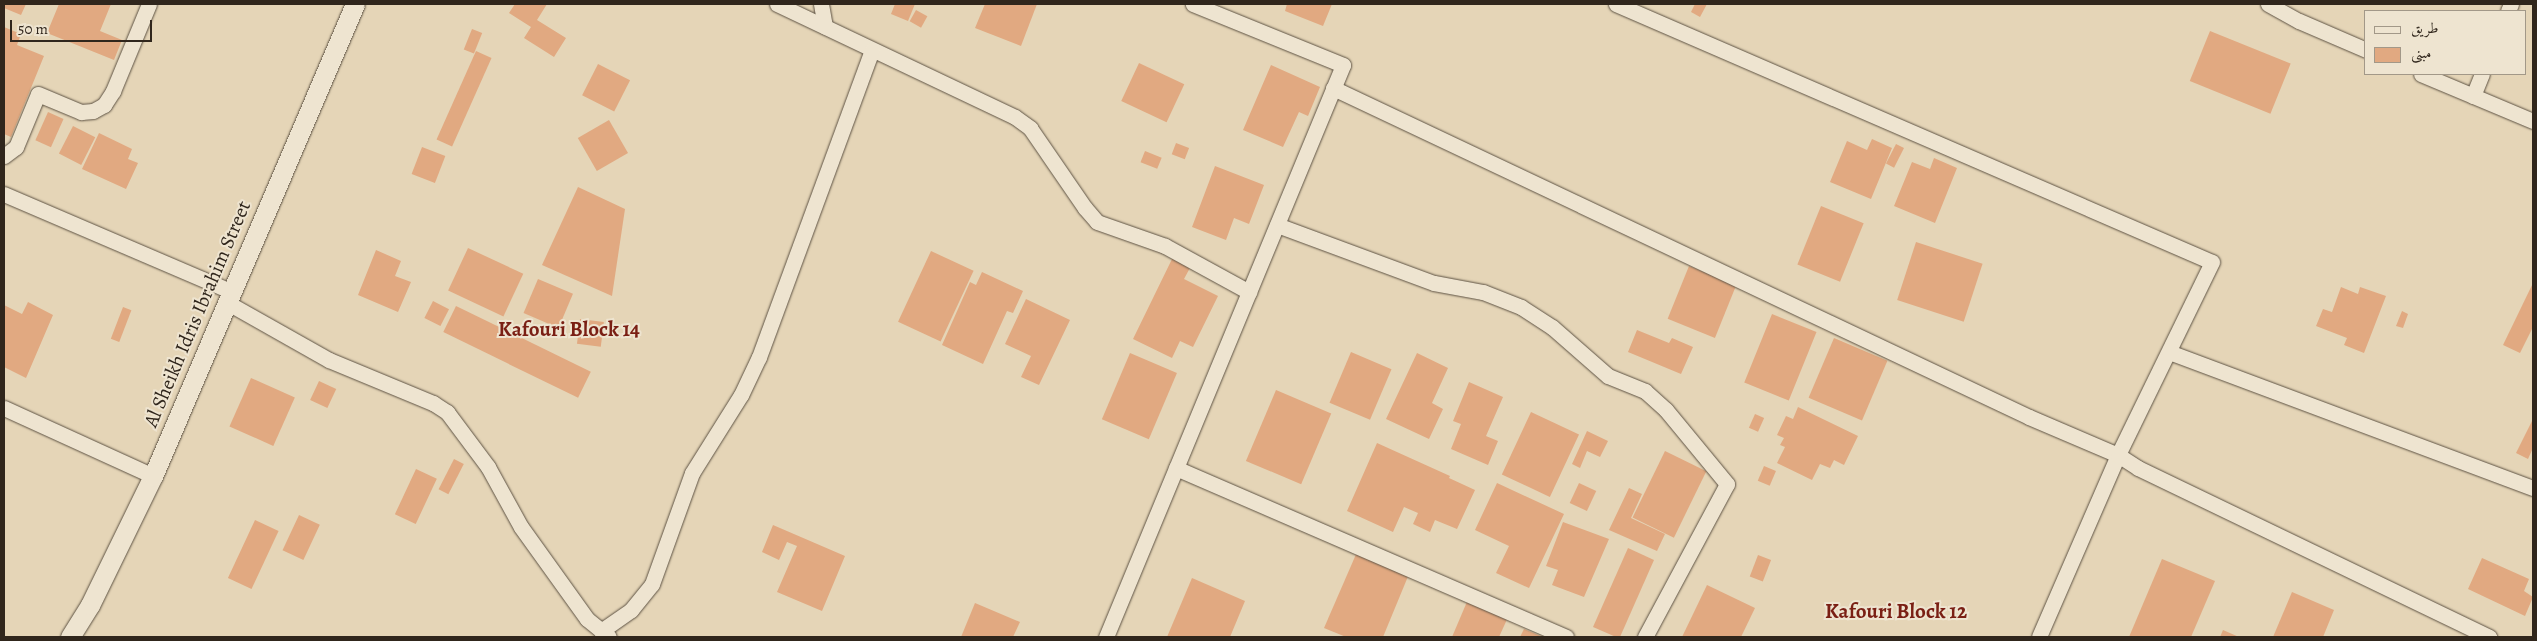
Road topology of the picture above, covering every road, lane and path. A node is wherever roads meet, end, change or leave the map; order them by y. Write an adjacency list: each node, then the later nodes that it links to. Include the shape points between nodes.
1 (149, 4): 16 (street, via 114,91 104,105 93,111 81,112 38,94 16,147)
2 (355, 4): 20 (street, Al Sheikh Idris Ibrahim Street)
3 (777, 4): 8 (street)
4 (820, 4): 8 (street)
5 (1193, 4): 13 (street, via 1343,65)
6 (1616, 4): 21 (street, via 2212,262)
7 (2268, 4): 9 (street)
8 (825, 27): 10 (street)
9 (2364, 49)
10 (872, 50): 19 (street, via 1015,116 1030,128 1097,222 1165,246); 27 (street, via 759,356 736,402 692,473 652,584)
11 (2423, 75): 14 (street)
12 (2482, 75): 14 (street)
13 (1333, 88): 18 (street); 23 (street, via 2028,417)
14 (2473, 96): 15 (street)
15 (2533, 121)
16 (4, 156)
17 (4, 194): 20 (street)
18 (1276, 225): 19 (street); 31 (street, via 1434,283 1483,292 1522,307 1552,327 1608,376 1645,391 1666,410 1727,484)
19 (1249, 292): 24 (street)
20 (228, 296): 25 (street, Al Sheikh Idris Ibrahim Street); 27 (street, via 329,360 433,403 447,412 488,467 521,526 587,620)
21 (2168, 352): 23 (street); 26 (street)
22 (4, 408): 25 (street)
23 (2118, 455): 32 (street); 33 (street, via 2138,468)
24 (1176, 468): 29 (street); 30 (street)
25 (153, 476): 28 (street, Al Sheikh Idris Ibrahim Street, via 90,605)
26 (2533, 488)
27 (606, 634)
28 (70, 637)
29 (1106, 637)
30 (1566, 637)
31 (1645, 637)
32 (2039, 637)
33 (2489, 637)

